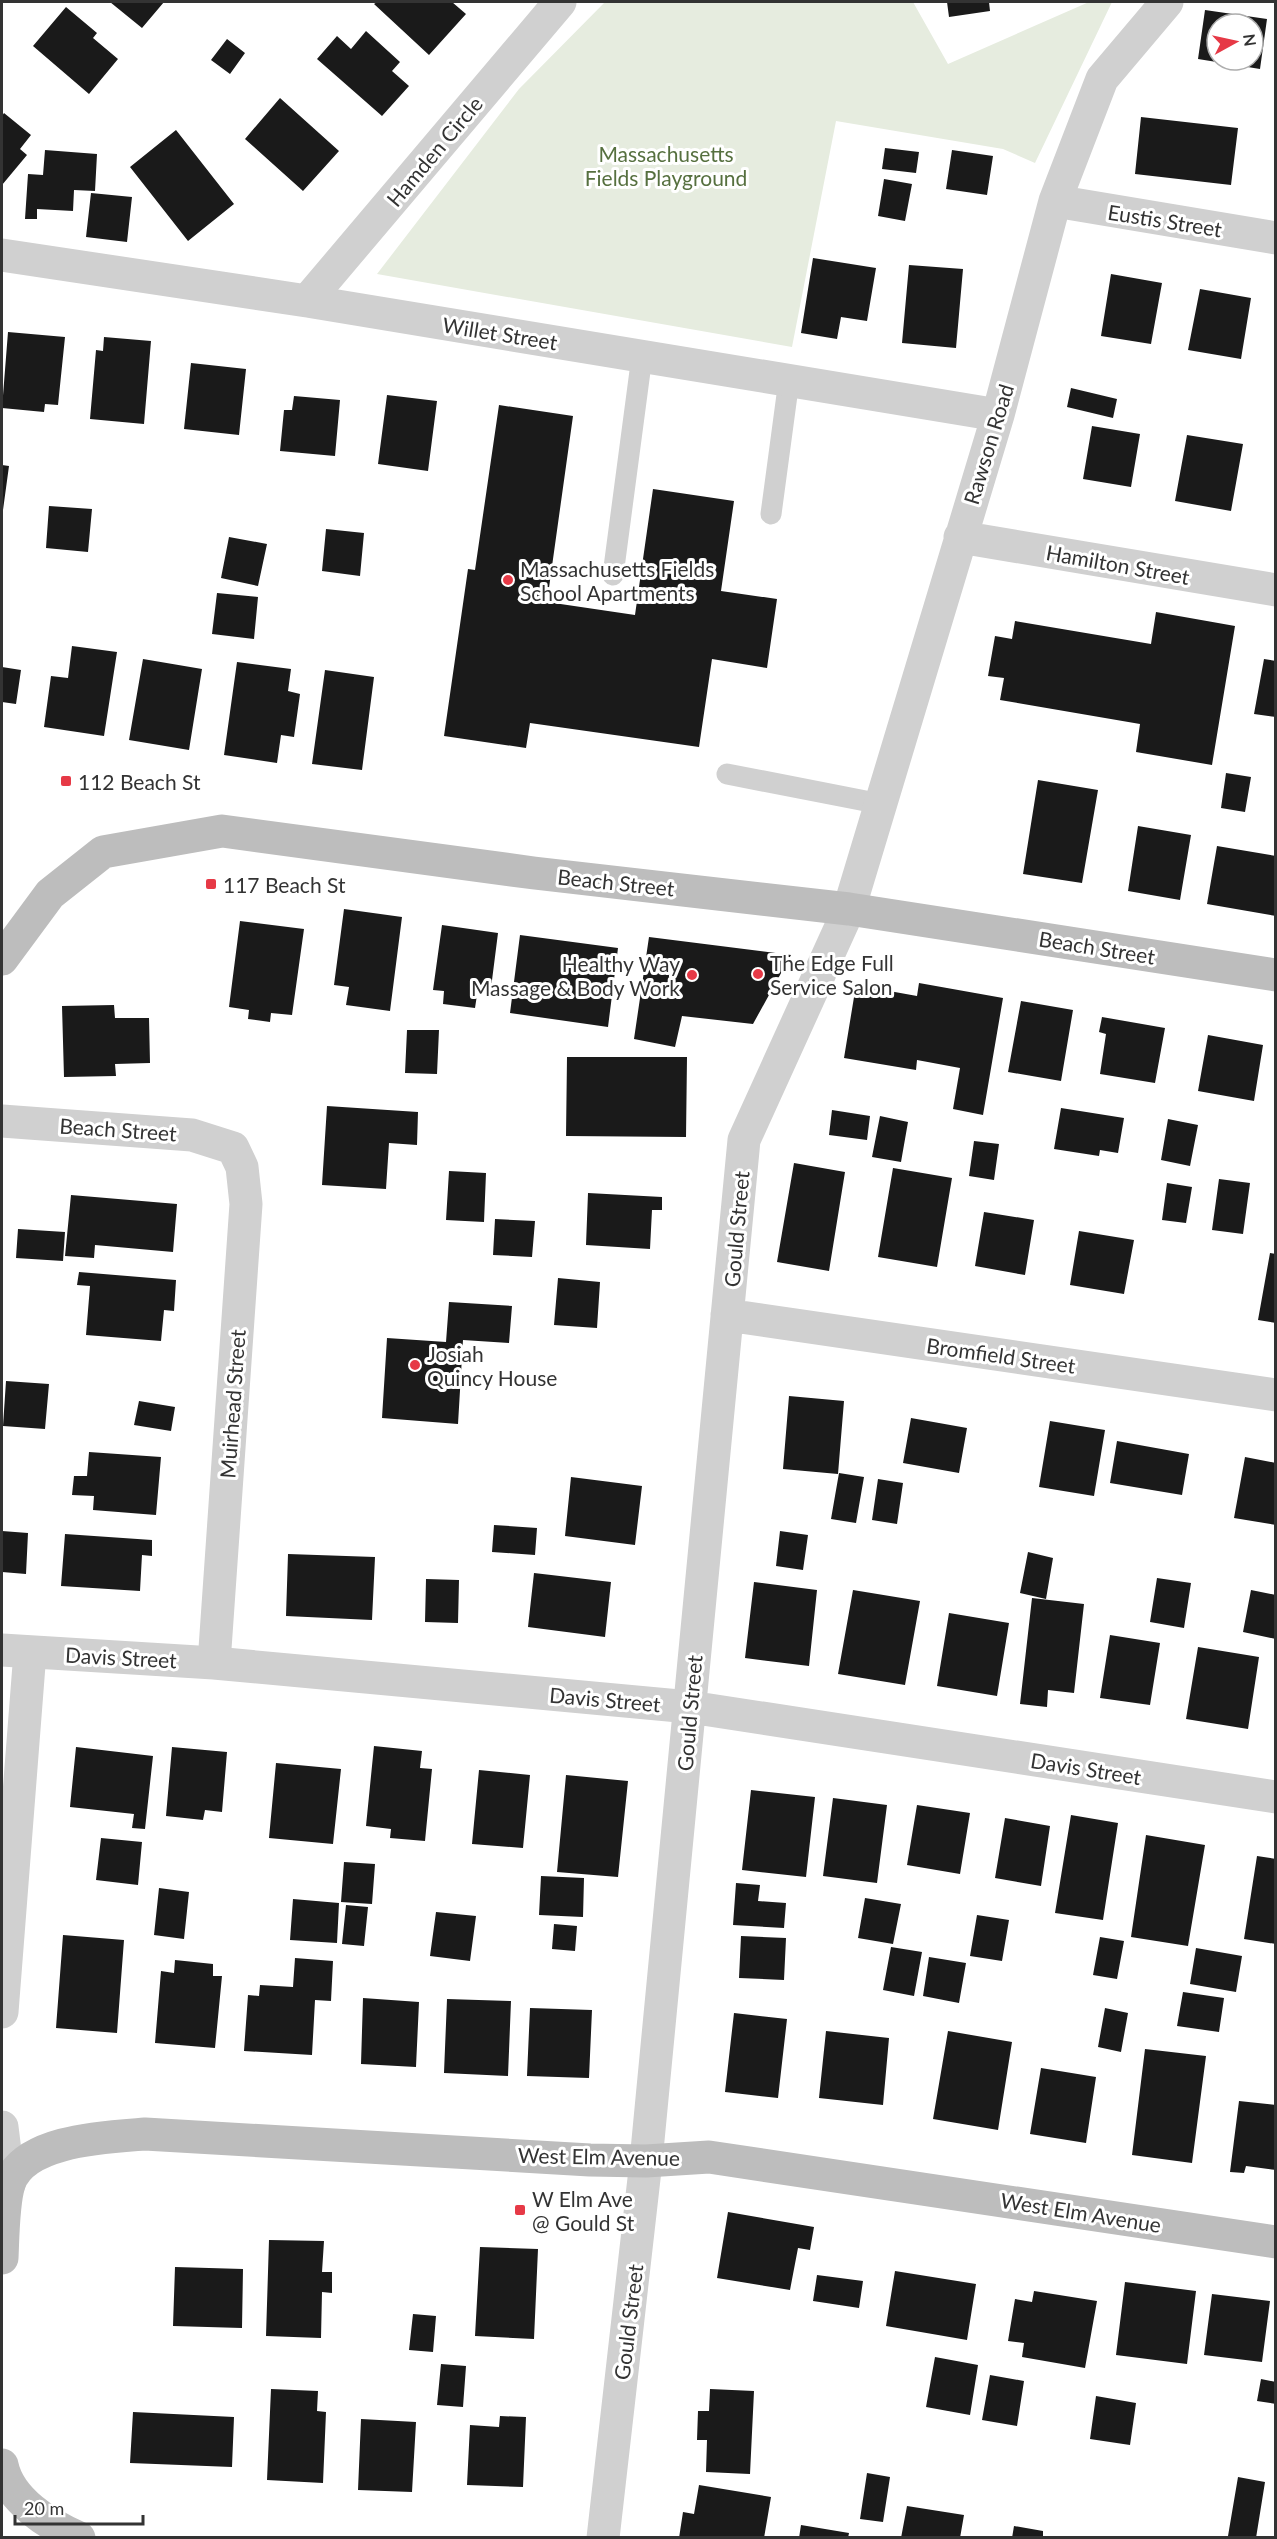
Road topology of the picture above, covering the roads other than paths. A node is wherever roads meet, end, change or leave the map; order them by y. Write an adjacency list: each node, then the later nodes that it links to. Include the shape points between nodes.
1 (560, 2): 6 (street, Hamden Circle)
2 (1167, 2): 3 (street, Rawson Road, via 1102,79)
3 (1055, 201): 4 (street, Eustis Street); 9 (street, Rawson Road)
4 (1275, 238)
5 (2, 255): 6 (street, Willet Street)
6 (307, 301): 7 (street, Willet Street)
7 (642, 356): 8 (street, Willet Street); 12 (lane)
8 (789, 380): 9 (street, Willet Street); 10 (lane)
9 (998, 415): 11 (street, Rawson Road)
10 (771, 514)
11 (960, 537): 13 (street, Hamilton Street); 15 (street, Rawson Road)
12 (613, 575)
13 (1275, 590)
14 (728, 774): 15 (lane)
15 (880, 804): 16 (street, Rawson Road)
16 (849, 909): 17 (street, Beach Street, via 534,873 222,831 104,852 50,894); 18 (street, Beach Street); 21 (street, Gould Street, via 744,1140)
17 (2, 959)
18 (1275, 975)
19 (2, 1121): 20 (street, Beach Street, via 192,1135)
20 (233, 1148): 24 (street, Muirhead Street, via 242,1167 246,1204)
21 (727, 1316): 22 (street, Bromfield Street); 25 (street, Gould Street)
22 (1275, 1395)
23 (16, 1651): 24 (street, Davis Street); 27 (street)
24 (214, 1663): 25 (street, Davis Street)
25 (690, 1707): 26 (street, Davis Street); 29 (street, Gould Street)
26 (1275, 1797)
27 (2, 2012)
28 (2, 2127): 30 (street)
29 (646, 2161): 30 (street, West Elm Avenue, via 145,2134 105,2137 45,2151 21,2162); 31 (street, West Elm Avenue, via 709,2157); 35 (street, Gould Street)
30 (9, 2184): 32 (street, West Elm Avenue)
31 (1275, 2242)
32 (2, 2256)
33 (2, 2465): 34 (street, via 20,2500 61,2530)
34 (79, 2538)
35 (603, 2538)

